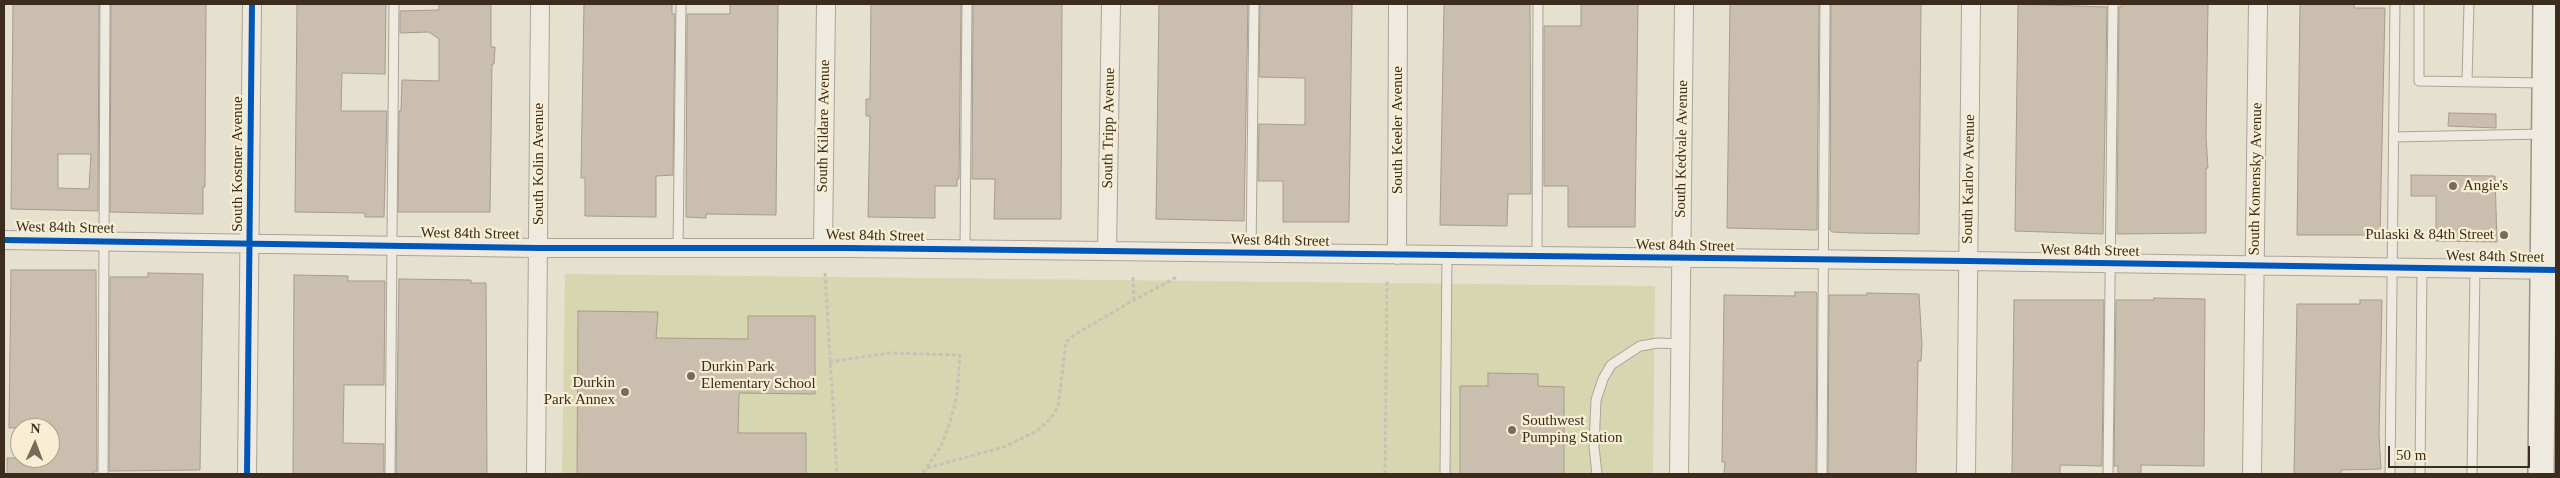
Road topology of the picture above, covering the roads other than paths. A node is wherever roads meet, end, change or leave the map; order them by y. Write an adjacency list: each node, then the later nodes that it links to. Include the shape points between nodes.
1 (105, 4): 27 (lane)
2 (252, 4): 28 (street, South Kostner Avenue)
3 (394, 4): 29 (lane)
4 (540, 4): 30 (street, South Kolin Avenue)
5 (681, 4): 31 (lane)
6 (826, 4): 32 (street, South Kildare Avenue)
7 (966, 4): 33 (lane)
8 (1111, 4): 34 (street, South Tripp Avenue)
9 (1254, 4): 35 (lane)
10 (1398, 4): 36 (street, South Keeler Avenue)
11 (1538, 4): 38 (lane)
12 (1684, 4): 39 (street, South Kedvale Avenue)
13 (1825, 4): 40 (lane)
14 (1971, 4): 41 (street, South Karlov Avenue)
15 (2113, 4): 42 (lane)
16 (2258, 4): 43 (street, South Komensky Avenue)
17 (2395, 4): 24 (lane)
18 (2419, 4): 21 (lane, via 2420,81)
19 (2469, 4): 21 (lane)
20 (2546, 4): 22 (main road)
21 (2467, 82): 22 (lane)
22 (2545, 84): 23 (main road)
23 (2550, 134): 24 (lane); 25 (main road)
24 (2394, 136): 44 (lane)
25 (2550, 181): 47 (main road)
26 (4, 240): 27 (street, West 84th Street)
27 (105, 241): 28 (street, West 84th Street); 49 (lane)
28 (250, 243): 29 (street, West 84th Street); 50 (street, South Kostner Avenue)
29 (393, 246): 30 (street, West 84th Street); 51 (lane)
30 (538, 248): 31 (street, West 84th Street); 52 (street, South Kolin Avenue)
31 (678, 248): 32 (street, West 84th Street)
32 (823, 248): 33 (street, West 84th Street)
33 (965, 250): 34 (street, West 84th Street)
34 (1107, 252): 35 (street, West 84th Street)
35 (1252, 253): 36 (street, West 84th Street)
36 (1397, 255): 37 (street, West 84th Street)
37 (1448, 256): 38 (street, West 84th Street); 53 (lane)
38 (1537, 257): 39 (street, West 84th Street)
39 (1681, 259): 40 (street, West 84th Street); 48 (street, South Kedvale Avenue)
40 (1823, 260): 41 (street, West 84th Street); 56 (lane)
41 (1968, 261): 42 (street, West 84th Street); 57 (street, South Karlov Avenue)
42 (2110, 264): 43 (street, West 84th Street); 58 (lane)
43 (2255, 266): 44 (street, West 84th Street); 59 (street, South Komensky Avenue)
44 (2393, 268): 45 (street, West 84th Street); 60 (lane)
45 (2422, 268): 46 (street, West 84th Street); 61 (lane)
46 (2476, 269): 47 (street, West 84th Street); 62 (lane)
47 (2550, 270): 63 (main road)
48 (1681, 344): 54 (lane, via 1640,346 1611,365 1596,400 1594,447); 55 (street, South Kedvale Avenue)
49 (103, 474)
50 (247, 474)
51 (390, 474)
52 (536, 474)
53 (1445, 474)
54 (1597, 474)
55 (1679, 474)
56 (1822, 474)
57 (1966, 474)
58 (2108, 474)
59 (2252, 474)
60 (2390, 474)
61 (2420, 474)
62 (2472, 474)
63 (2541, 474)

